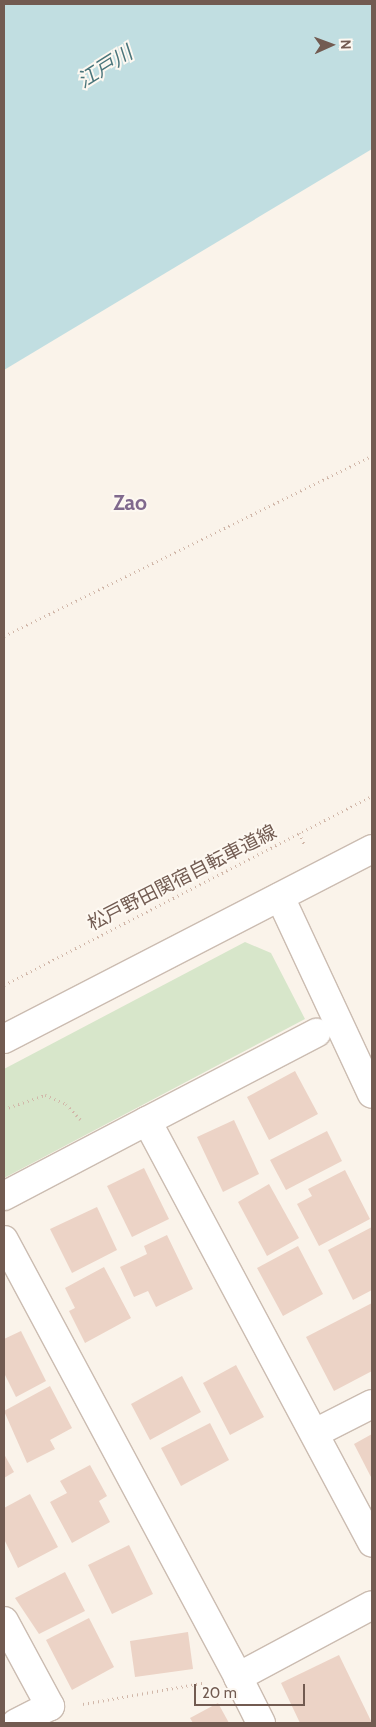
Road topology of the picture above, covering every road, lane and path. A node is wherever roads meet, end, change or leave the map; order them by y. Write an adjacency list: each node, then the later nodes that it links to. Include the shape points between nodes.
1 (372, 456): 2 (path)
2 (4, 636)
3 (372, 796): 6 (path, 松戸野田関宿自転車道線)
4 (372, 849): 5 (street)
5 (280, 896): 8 (street); 9 (street)
6 (4, 985)
7 (316, 1032): 11 (street)
8 (4, 1039)
9 (372, 1094)
10 (4, 1109): 12 (path, via 45,1096 66,1104 82,1121)
11 (148, 1121): 12 (street); 16 (street)
12 (96, 1148): 13 (street)
13 (4, 1196)
14 (4, 1240): 20 (street)
15 (372, 1404): 16 (street)
16 (315, 1433): 17 (street)
17 (372, 1543)
18 (372, 1605): 20 (street)
19 (4, 1621): 21 (street)
20 (238, 1677): 21 (path, via 69,1707); 23 (street)
21 (50, 1706): 22 (street)
22 (16, 1723)
23 (261, 1723)

